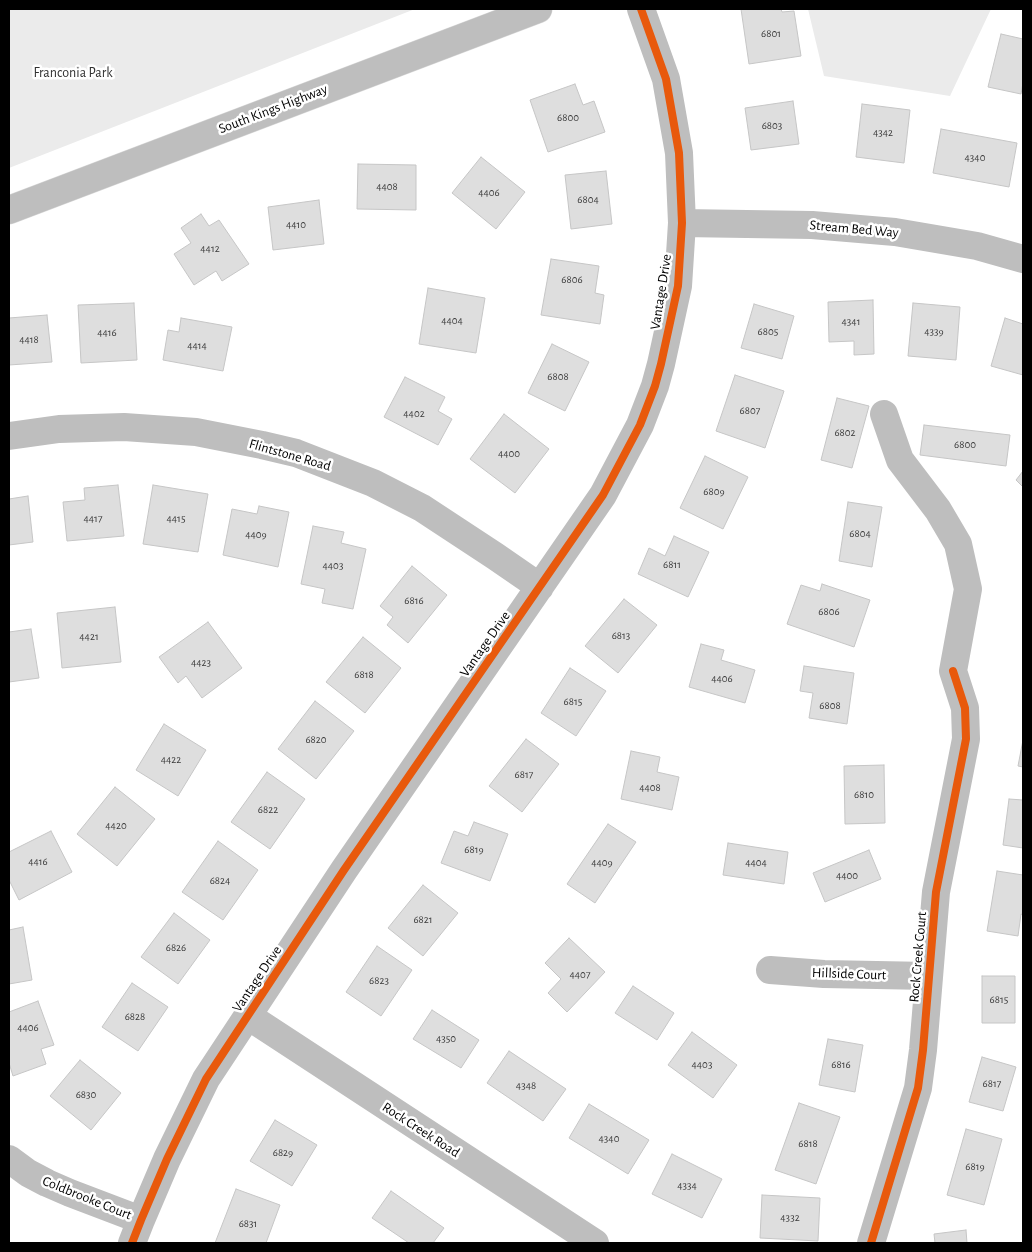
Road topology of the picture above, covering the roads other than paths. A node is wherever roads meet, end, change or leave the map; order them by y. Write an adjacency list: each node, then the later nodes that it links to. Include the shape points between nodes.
1 (538, 9): 3 (street, South Kings Highway)
2 (641, 9): 4 (street, Vantage Drive, via 666,79 680,153)
3 (9, 210)
4 (682, 223): 5 (street, Stream Bed Way, via 812,225 895,232 977,246); 8 (street, Vantage Drive, via 678,286 655,386 640,425 603,495)
5 (1023, 259)
6 (884, 414): 10 (street, Rock Creek Court, via 900,460 938,510 958,544 968,589 953,671 965,708 966,739 936,892)
7 (9, 436): 8 (street, Flintstone Road, via 59,429 124,427 196,432 296,453 373,483 422,508)
8 (540, 587): 11 (street, Vantage Drive, via 344,870)
9 (770, 970): 10 (street, Hillside Court)
10 (929, 976): 15 (street, Rock Creek Court, via 918,1088)
11 (248, 1016): 13 (street, Vantage Drive, via 206,1079); 14 (street, Rock Creek Road)
12 (9, 1159): 13 (street, Coldbrooke Court, via 28,1173)
13 (136, 1231)
14 (595, 1243)
15 (871, 1243)

